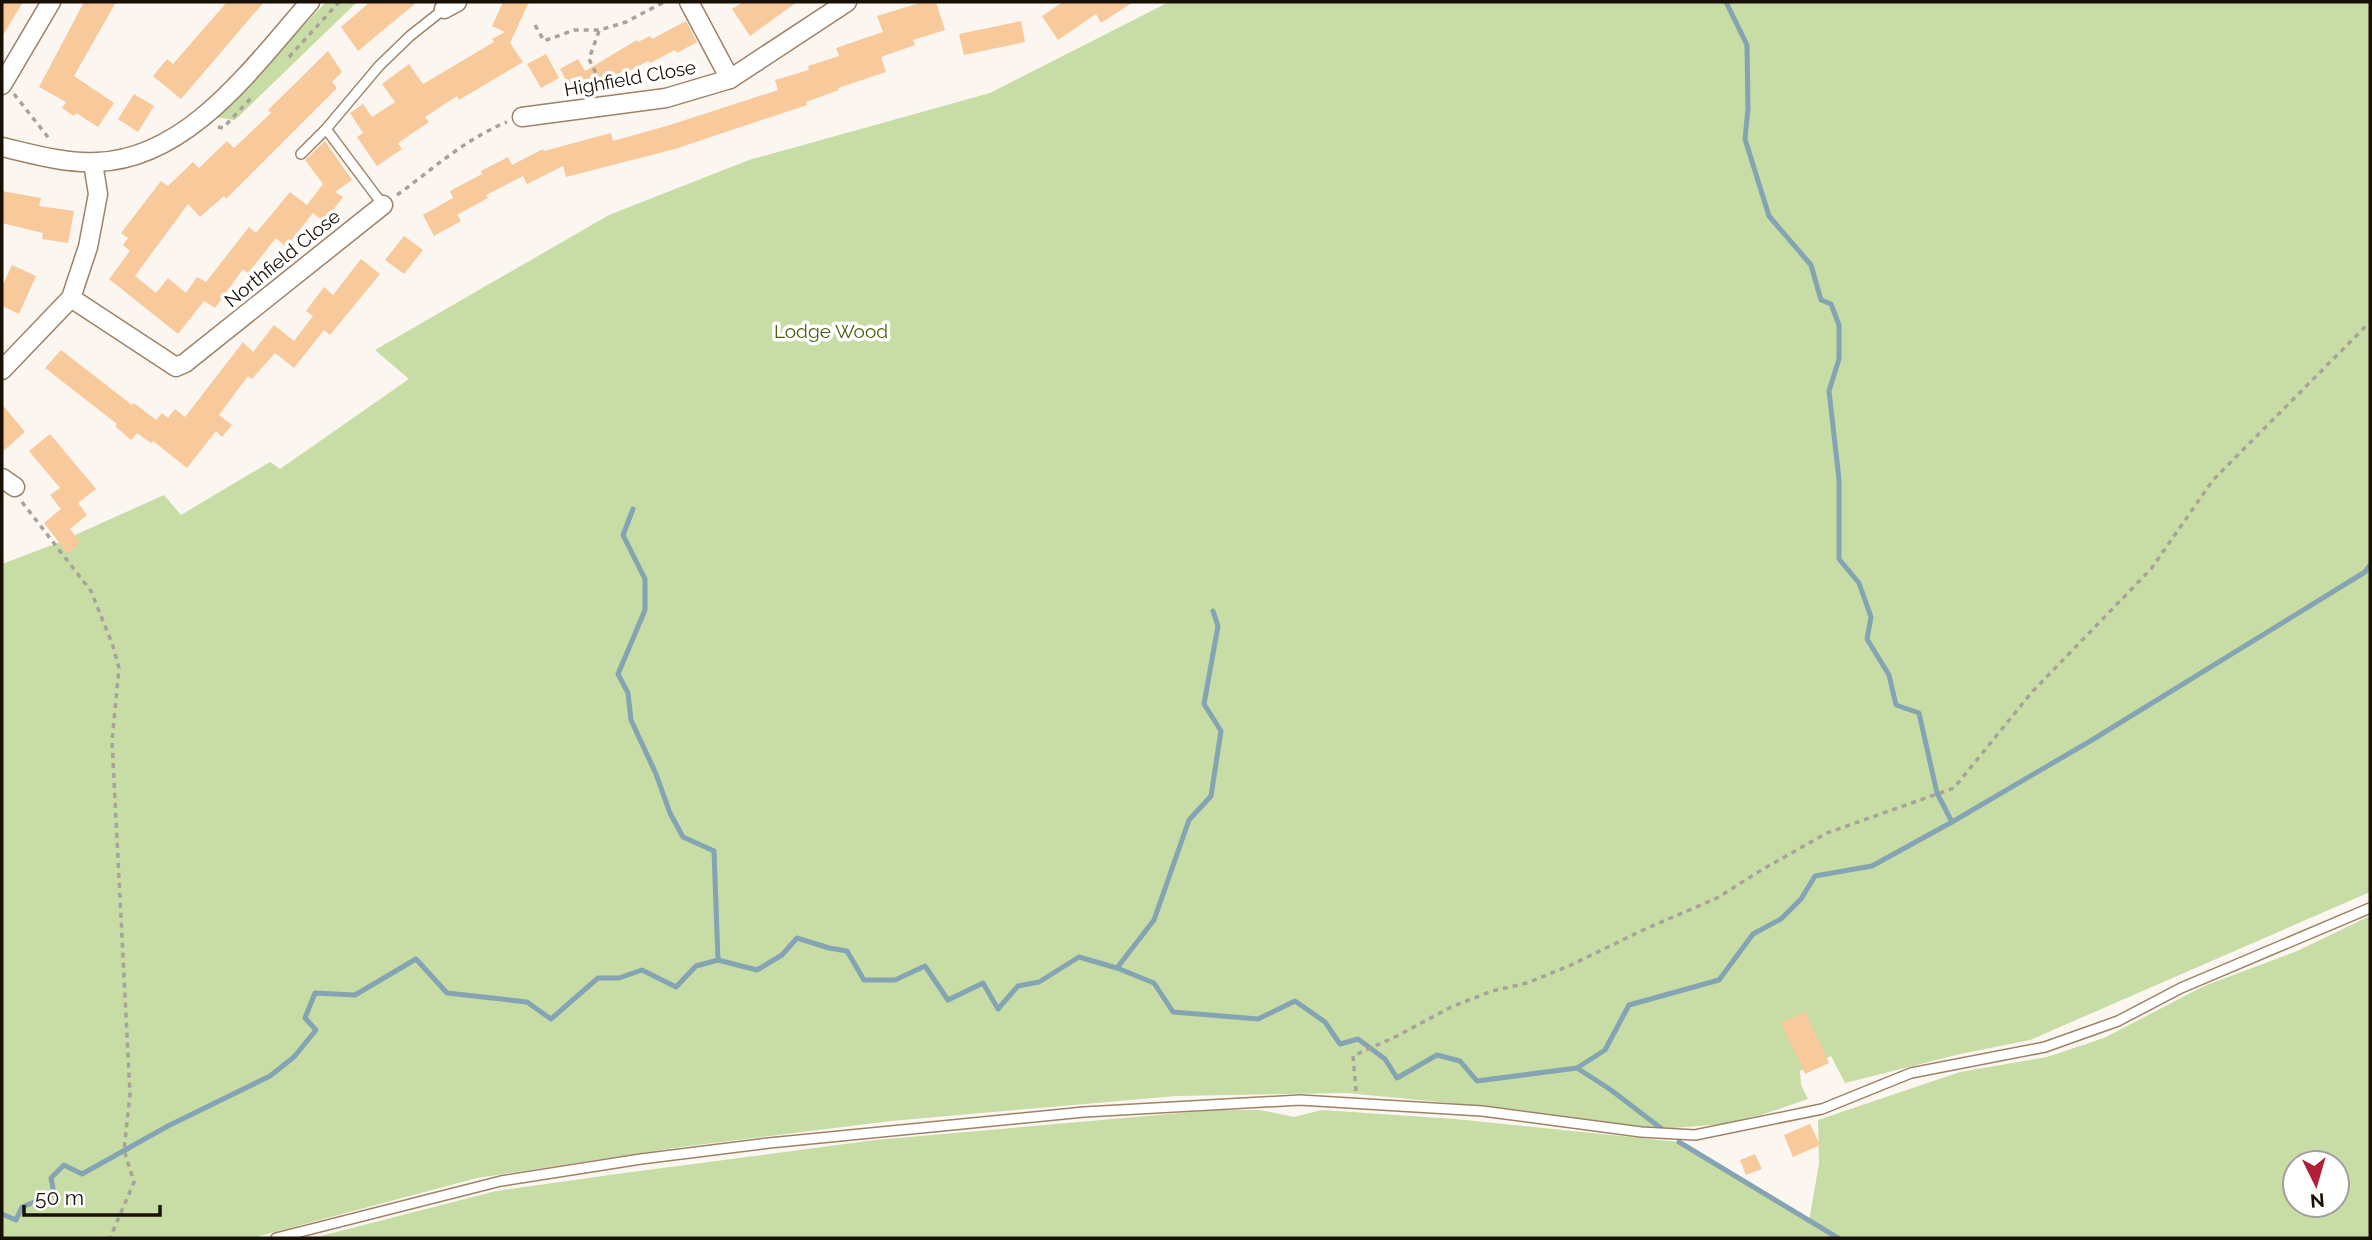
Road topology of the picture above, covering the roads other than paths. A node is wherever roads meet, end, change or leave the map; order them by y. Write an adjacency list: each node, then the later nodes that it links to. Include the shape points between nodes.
1 (51, 2): 7 (street)
2 (310, 2): 12 (street, via 230,91 184,134 142,155)
3 (689, 2): 6 (street)
4 (847, 2): 6 (street, Highfield Close)
5 (451, 5): 9 (lane, via 379,66)
6 (730, 79): 8 (street, Highfield Close, via 666,98)
7 (3, 83)
8 (522, 117)
9 (326, 129): 11 (lane); 13 (lane)
10 (2, 147): 12 (street)
11 (301, 154)
12 (93, 163): 14 (street, via 98,194 88,247)
13 (383, 205): 14 (street, Northfield Close, via 176,367)
14 (71, 298): 15 (street)
15 (2, 370)
16 (2370, 908): 17 (lane, via 2181,988 2118,1021 2045,1047 1911,1073 1822,1109 1695,1135 1482,1111 1300,1100 1084,1112 641,1159 501,1181)
17 (276, 1238)

